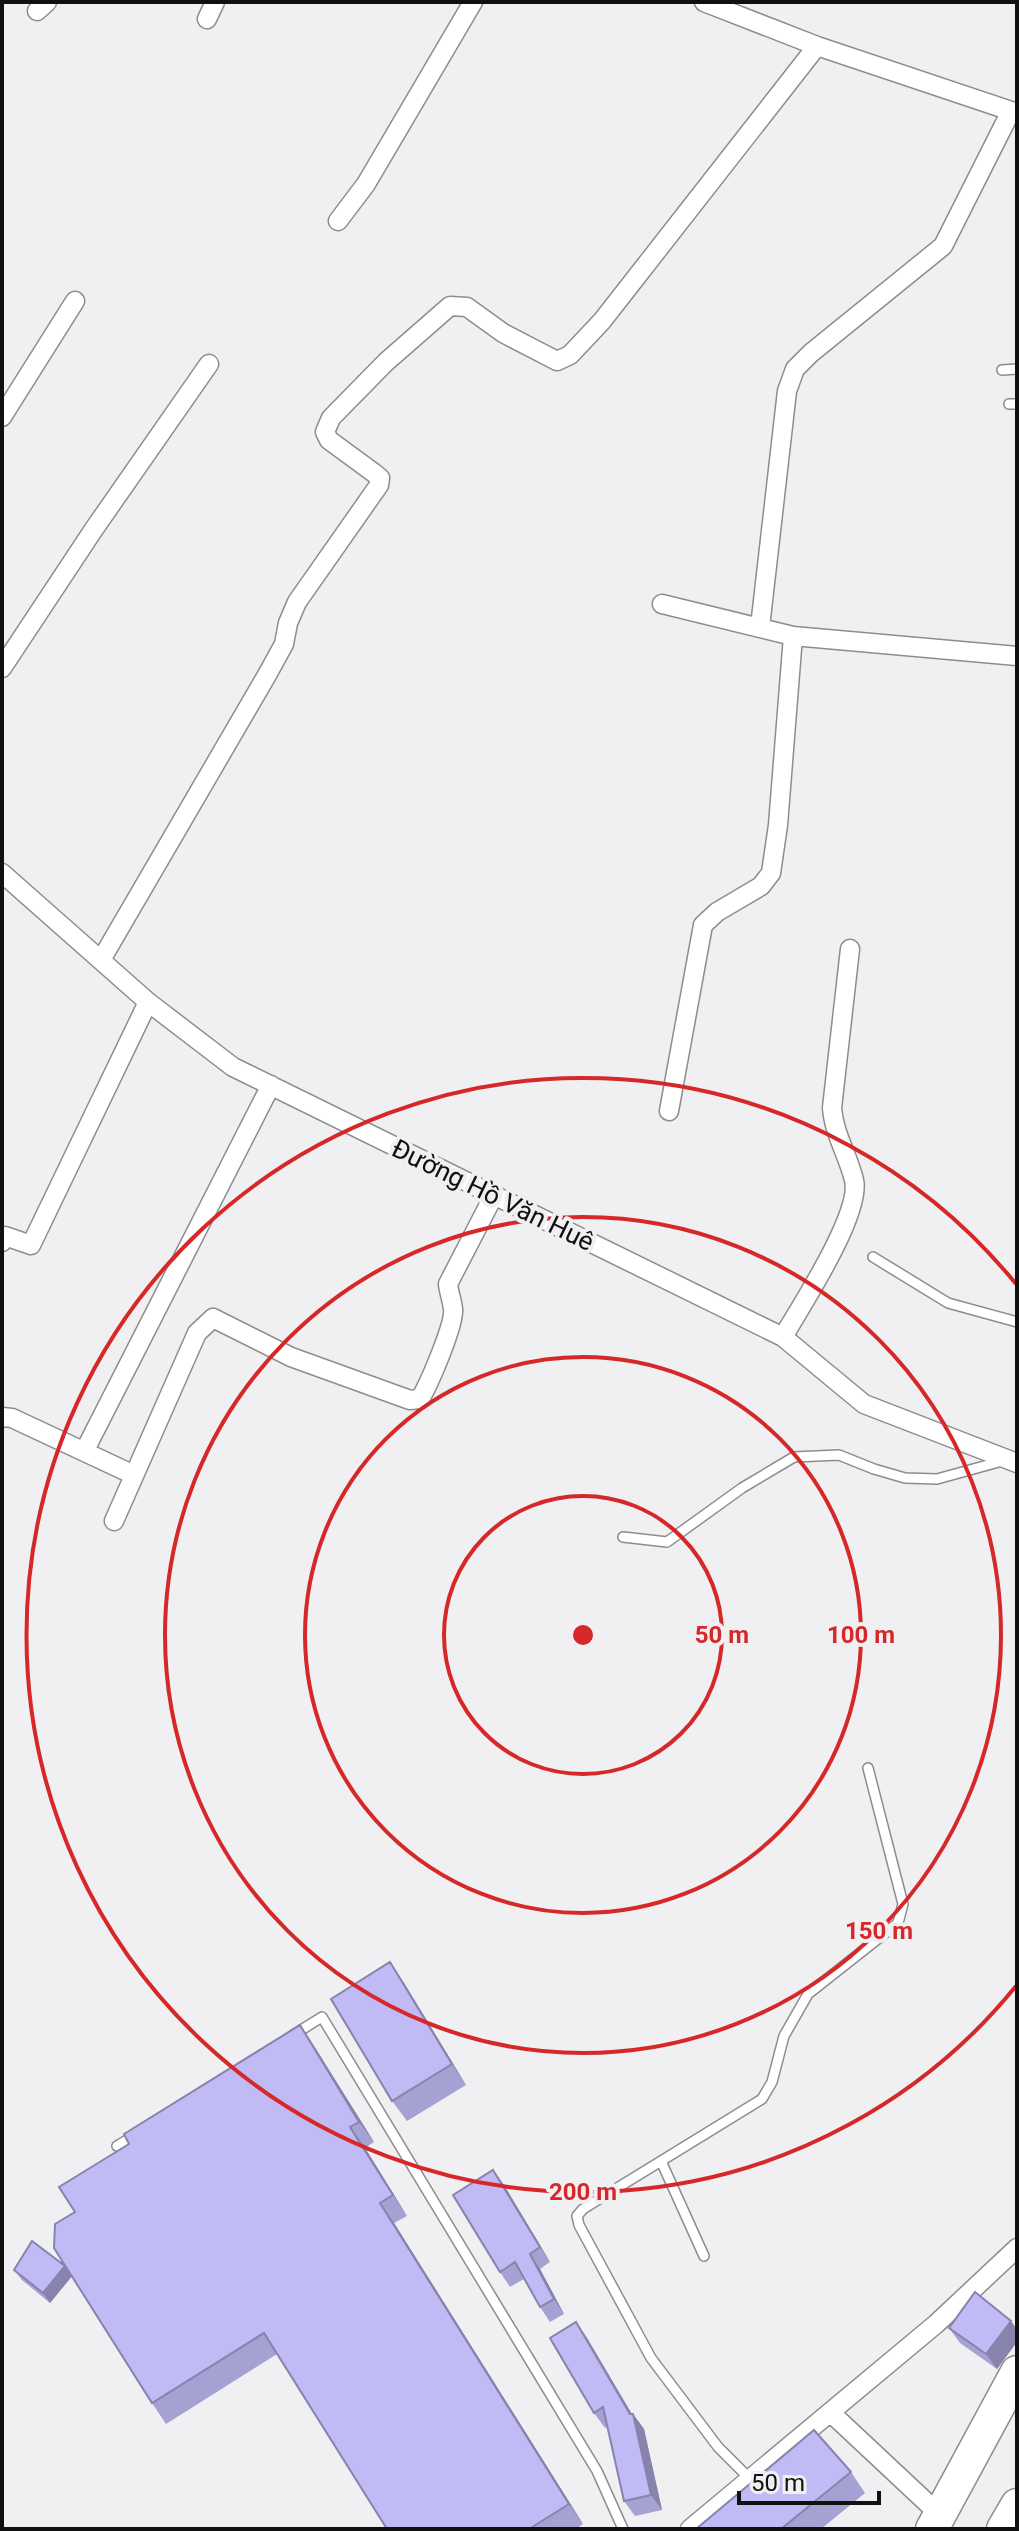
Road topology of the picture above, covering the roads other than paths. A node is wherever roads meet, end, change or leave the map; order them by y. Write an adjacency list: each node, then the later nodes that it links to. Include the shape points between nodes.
1 (473, 2): 5 (street, via 366,184)
2 (704, 2): 3 (street)
3 (817, 46): 4 (street); 18 (street, via 570,355 557,361 467,307 450,306 331,418 325,432 329,440 380,478 379,485 297,602 284,644)
4 (1014, 112): 12 (street, via 943,246 795,369 787,391)
5 (338, 221)
6 (75, 301): 10 (street)
7 (209, 364): 15 (street)
8 (1017, 369): 9 (lane)
9 (1002, 370)
10 (2, 417)
11 (662, 604): 12 (street)
12 (760, 627): 13 (street)
13 (793, 636): 14 (street); 21 (street, via 771,873 761,886 703,925)
14 (1017, 656)
15 (2, 668)
16 (2, 873): 18 (street, Đường Hồ Văn Huê)
17 (850, 949): 26 (street, via 832,1108 855,1182 854,1203)
18 (101, 960): 19 (street, Đường Hồ Văn Huê)
19 (148, 1002): 20 (street, Đường Hồ Văn Huê, via 212,1052); 23 (street, via 31,1245 5,1236)
20 (271, 1085): 22 (street, Đường Hồ Văn Huê); 28 (street)
21 (669, 1111)
22 (494, 1195): 26 (street, Đường Hồ Văn Huê); 30 (street, via 448,1284 452,1321 420,1399 410,1400 291,1357 213,1318 197,1333)
23 (2, 1242)
24 (873, 1257): 25 (lane, via 948,1303)
25 (1017, 1322)
26 (783, 1337): 29 (street, Đường Hồ Văn Huê, via 864,1404)
27 (2, 1417): 28 (street)
28 (85, 1450): 30 (street)
29 (1013, 1461): 32 (lane, via 937,1479 905,1478 839,1455 794,1457 667,1542)
30 (134, 1475): 31 (street)
31 (114, 1521)
32 (623, 1537)
33 (868, 1768): 37 (lane, via 903,1904 898,1923 808,1994 784,2036 762,2099)
34 (283, 2041): 45 (lane, via 322,2017 597,2471)
35 (143, 2130): 36 (lane)
36 (117, 2146)
37 (661, 2161): 39 (lane); 42 (lane, via 583,2209 577,2216 579,2225 651,2358 718,2447)
38 (1017, 2248): 41 (street)
39 (704, 2256)
40 (1017, 2372): 44 (highway)
41 (830, 2412): 42 (street); 44 (street)
42 (750, 2479): 46 (street)
43 (1017, 2505): 47 (highway)
44 (936, 2522)
45 (623, 2529)
46 (690, 2529)
47 (1003, 2529)

